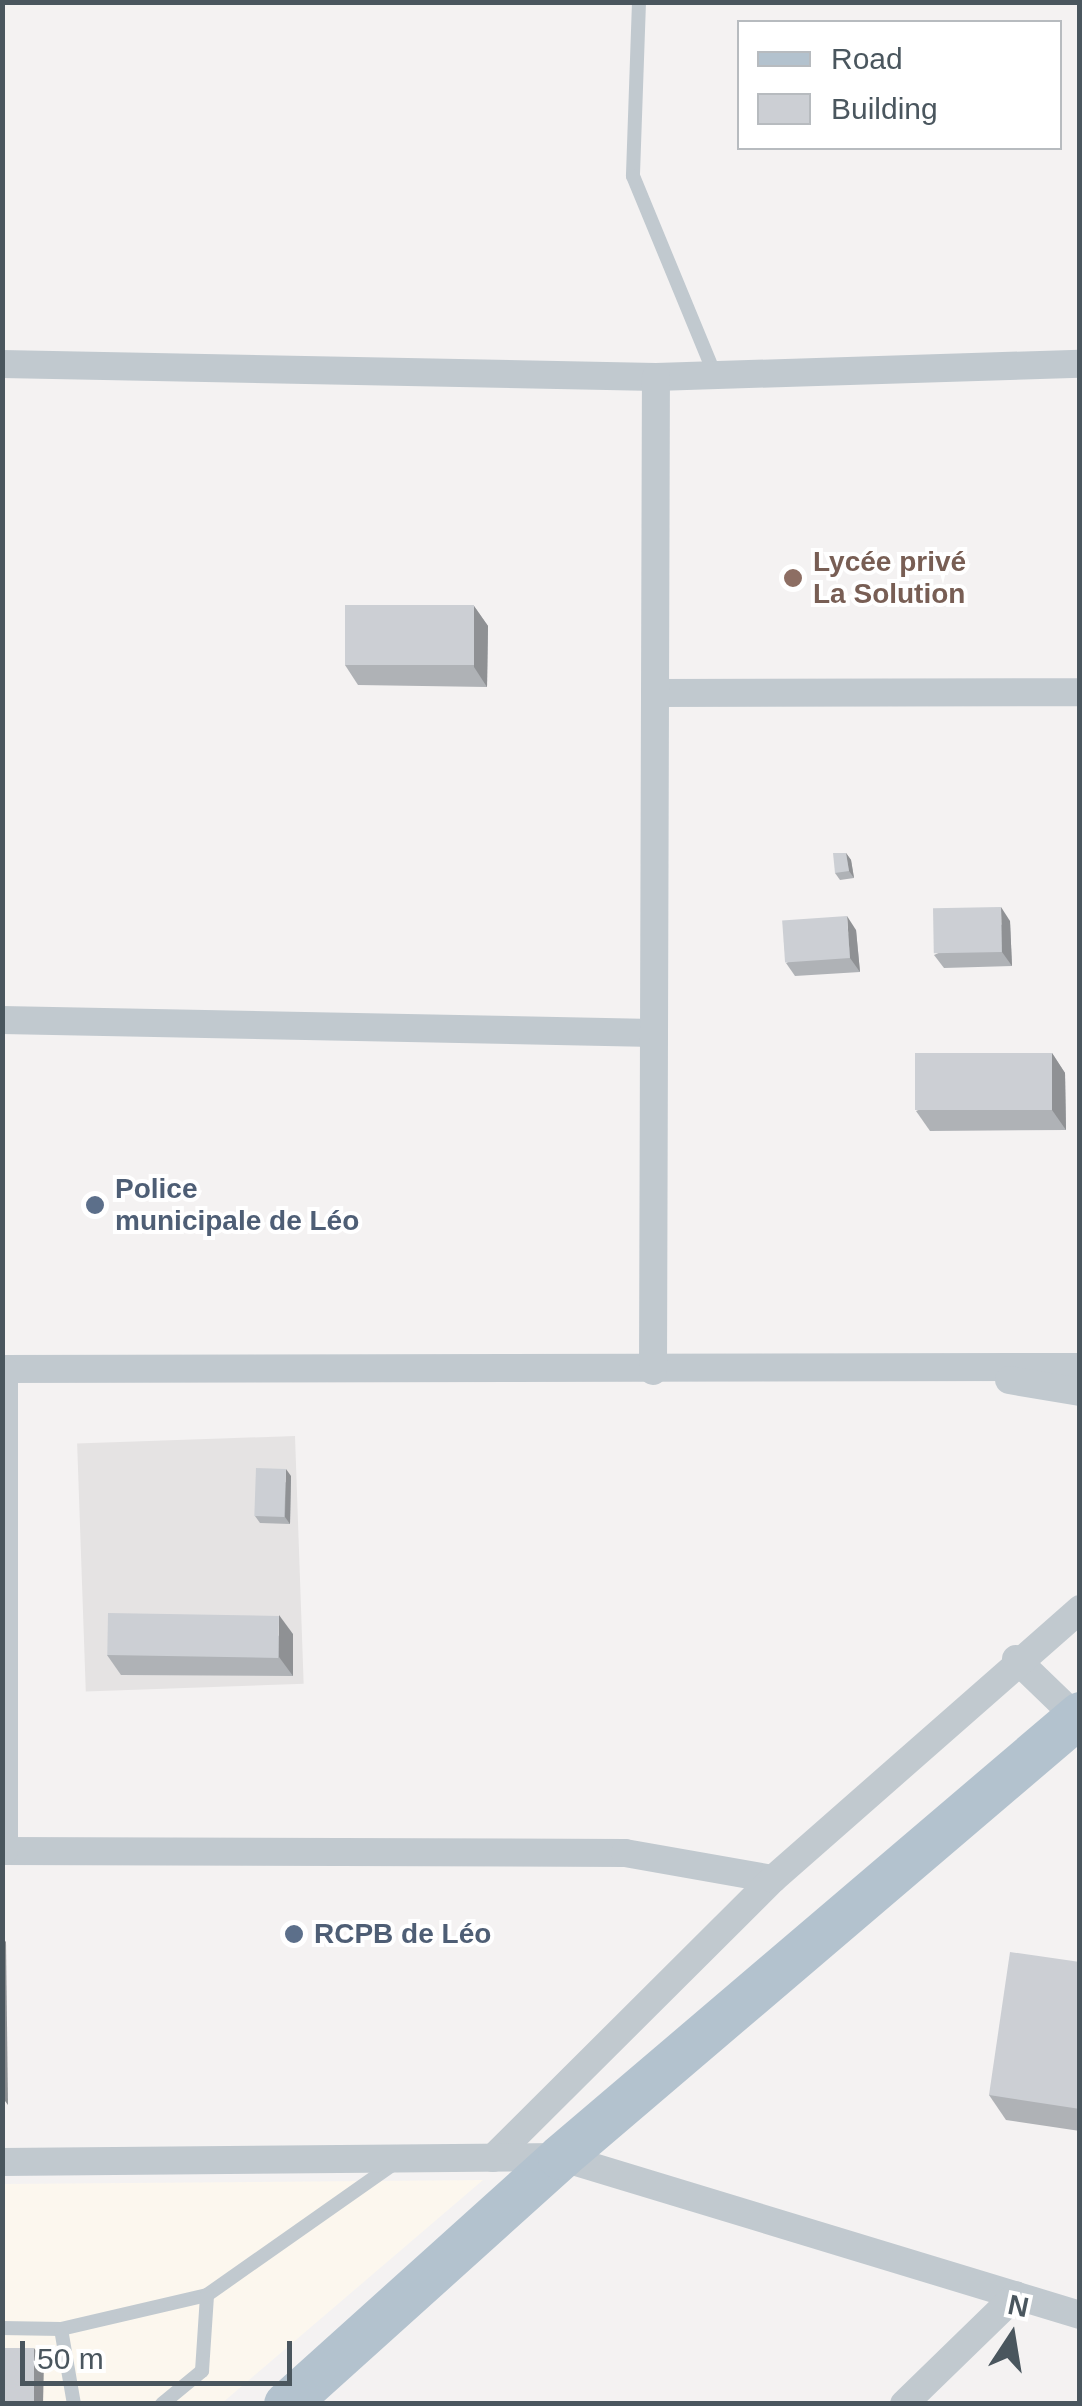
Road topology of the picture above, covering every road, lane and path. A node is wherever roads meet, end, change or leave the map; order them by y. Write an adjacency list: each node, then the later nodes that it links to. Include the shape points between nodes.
1 (639, 2): 4 (lane, via 633,176)
2 (2, 364): 5 (street)
3 (1080, 364): 4 (street)
4 (715, 376): 5 (street)
5 (656, 378): 7 (street)
6 (1080, 692): 7 (street)
7 (655, 693): 9 (street)
8 (2, 1020): 9 (street)
9 (654, 1033): 13 (street)
10 (1080, 1366): 11 (street)
11 (939, 1367): 13 (street); 14 (street)
12 (3, 1370): 13 (street); 18 (street)
13 (653, 1371)
14 (1080, 1392)
15 (1080, 1609): 16 (street)
16 (1016, 1659): 17 (street); 19 (street)
17 (1078, 1715): 20 (main road)
18 (3, 1851): 19 (street, via 625,1853)
19 (773, 1879): 22 (street)
20 (560, 2157): 22 (street); 25 (street); 31 (main road)
21 (401, 2158): 22 (street); 23 (street); 24 (lane)
22 (493, 2158)
23 (2, 2162)
24 (207, 2295): 28 (lane); 30 (lane, via 202,2371)
25 (1016, 2295): 26 (street); 32 (street)
26 (1080, 2315)
27 (2, 2328): 28 (lane)
28 (61, 2329): 29 (lane)
29 (74, 2404)
30 (162, 2404)
31 (286, 2404)
32 (904, 2404)

